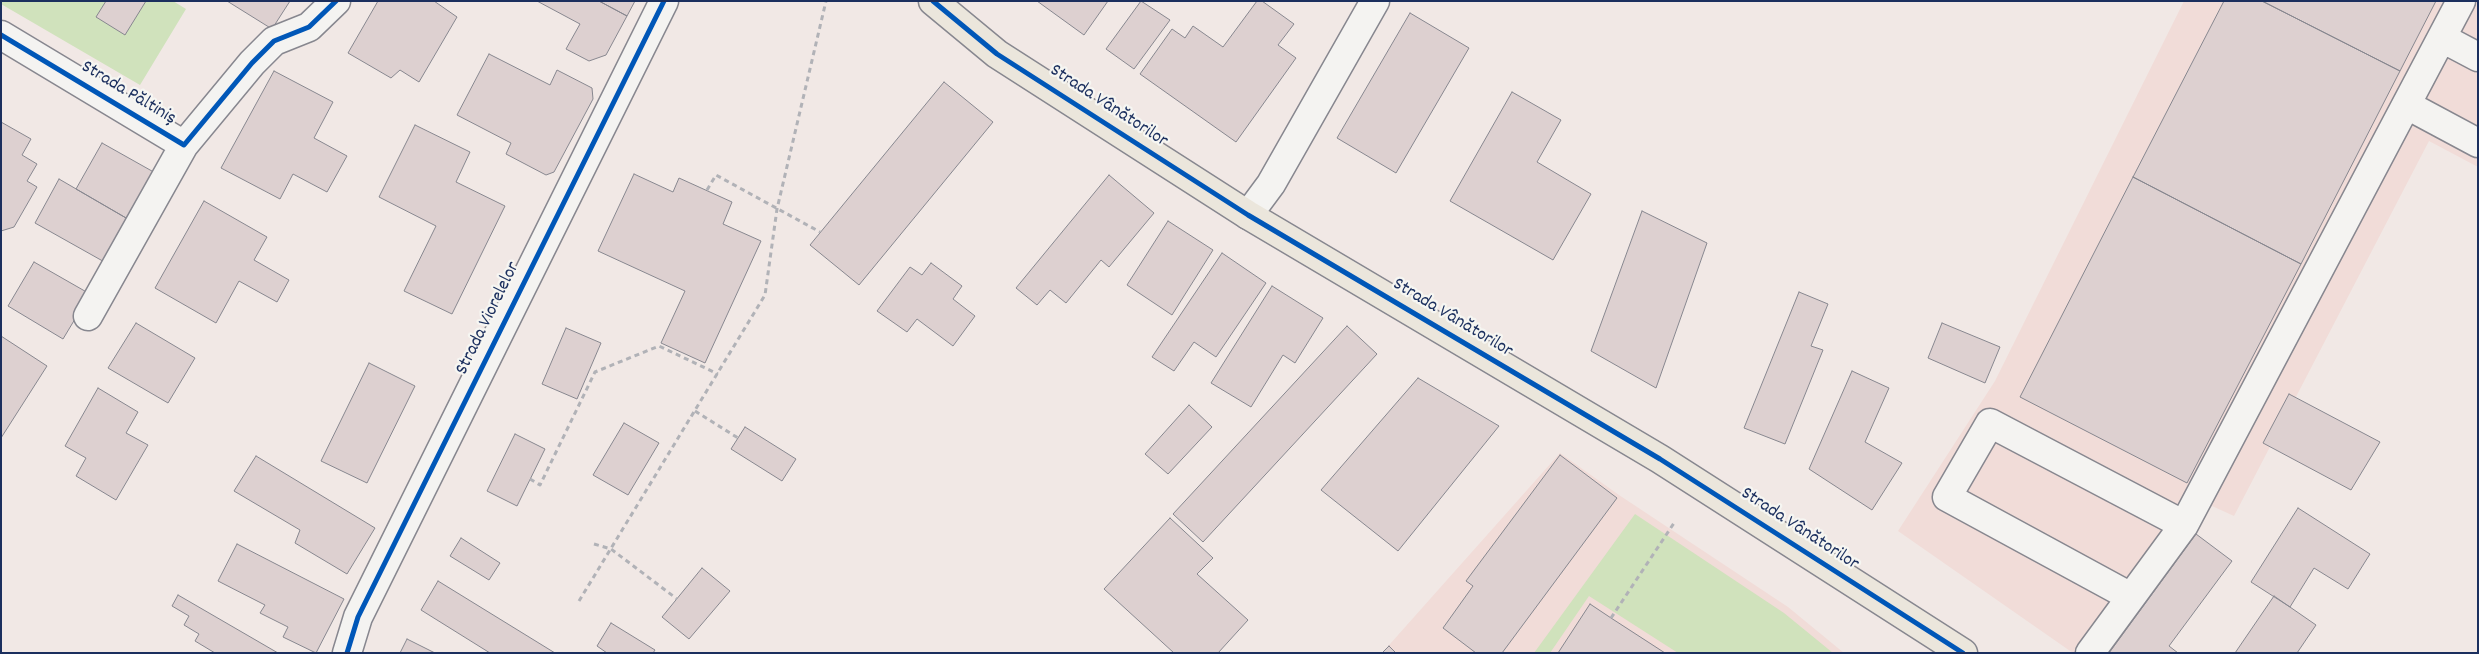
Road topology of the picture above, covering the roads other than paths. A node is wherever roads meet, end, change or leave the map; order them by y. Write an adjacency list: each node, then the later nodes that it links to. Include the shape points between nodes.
1 (336, 1): 11 (street, Strada Păltiniș, via 309,27 274,41)
2 (664, 1): 16 (street, Strada Viorelelor, via 358,617)
3 (933, 1): 12 (main road, Strada Vânătorilor, via 997,54)
4 (1375, 1): 12 (street, via 1271,184)
5 (2461, 1): 7 (street)
6 (1, 35): 11 (street, Strada Păltiniș)
7 (2442, 38): 8 (street); 9 (street)
8 (2478, 57)
9 (2407, 105): 10 (street); 14 (street)
10 (2478, 143)
11 (184, 145): 13 (street, Strada Păltiniș)
12 (1248, 215): 17 (main road, Strada Vânătorilor, via 1660,459)
13 (88, 316)
14 (2184, 525): 15 (street); 15 (street, via 1990,423 1947,497)
15 (2131, 597): 18 (street)
16 (347, 653)
17 (1963, 653)
18 (2090, 653)

